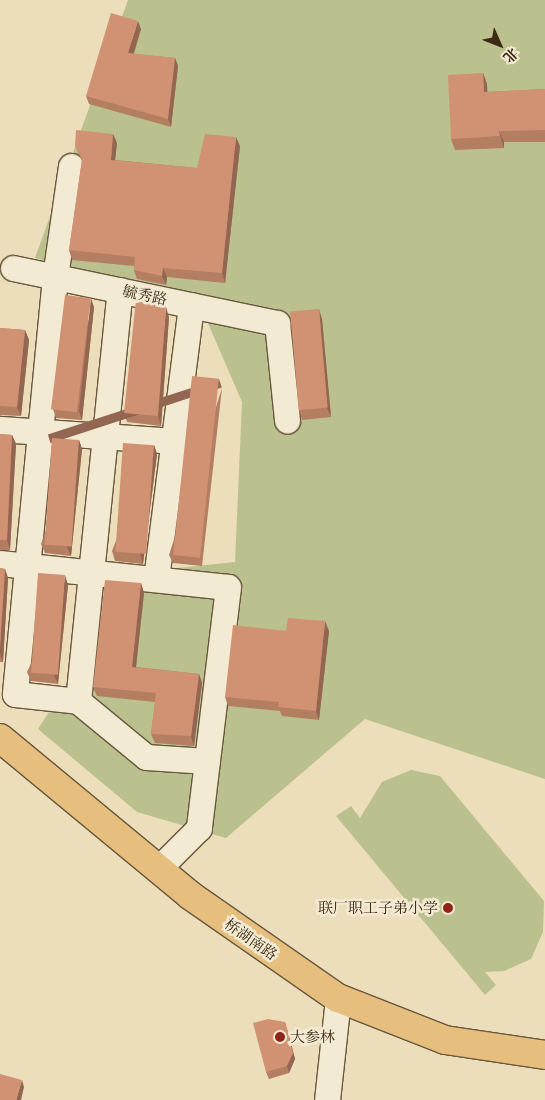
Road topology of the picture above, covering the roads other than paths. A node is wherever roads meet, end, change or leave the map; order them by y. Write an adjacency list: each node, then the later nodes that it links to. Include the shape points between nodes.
1 (71, 166): 3 (street)
2 (13, 268): 3 (street, 毓秀路)
3 (55, 277): 4 (street, 毓秀路); 8 (street)
4 (120, 290): 5 (street, 毓秀路); 9 (street)
5 (191, 305): 6 (street, 毓秀路, via 277,323); 10 (street)
6 (287, 420)
7 (0, 428): 8 (street)
8 (40, 432): 9 (street); 12 (street)
9 (105, 436): 10 (street); 13 (street)
10 (174, 441): 14 (street)
11 (0, 562): 12 (street)
12 (27, 565): 13 (street); 15 (street, via 15,694)
13 (92, 572): 14 (street); 15 (street)
14 (156, 579): 17 (street, via 228,586)
15 (78, 701): 17 (street, via 146,756)
16 (0, 738): 18 (main road, 桥湖南路)
17 (207, 761): 18 (street, via 199,828)
18 (158, 869): 19 (main road, 桥湖南路, via 262,948)
19 (338, 998): 20 (main road, 桥湖南路, via 445,1040); 21 (street)
20 (545, 1055)
21 (328, 1100)

